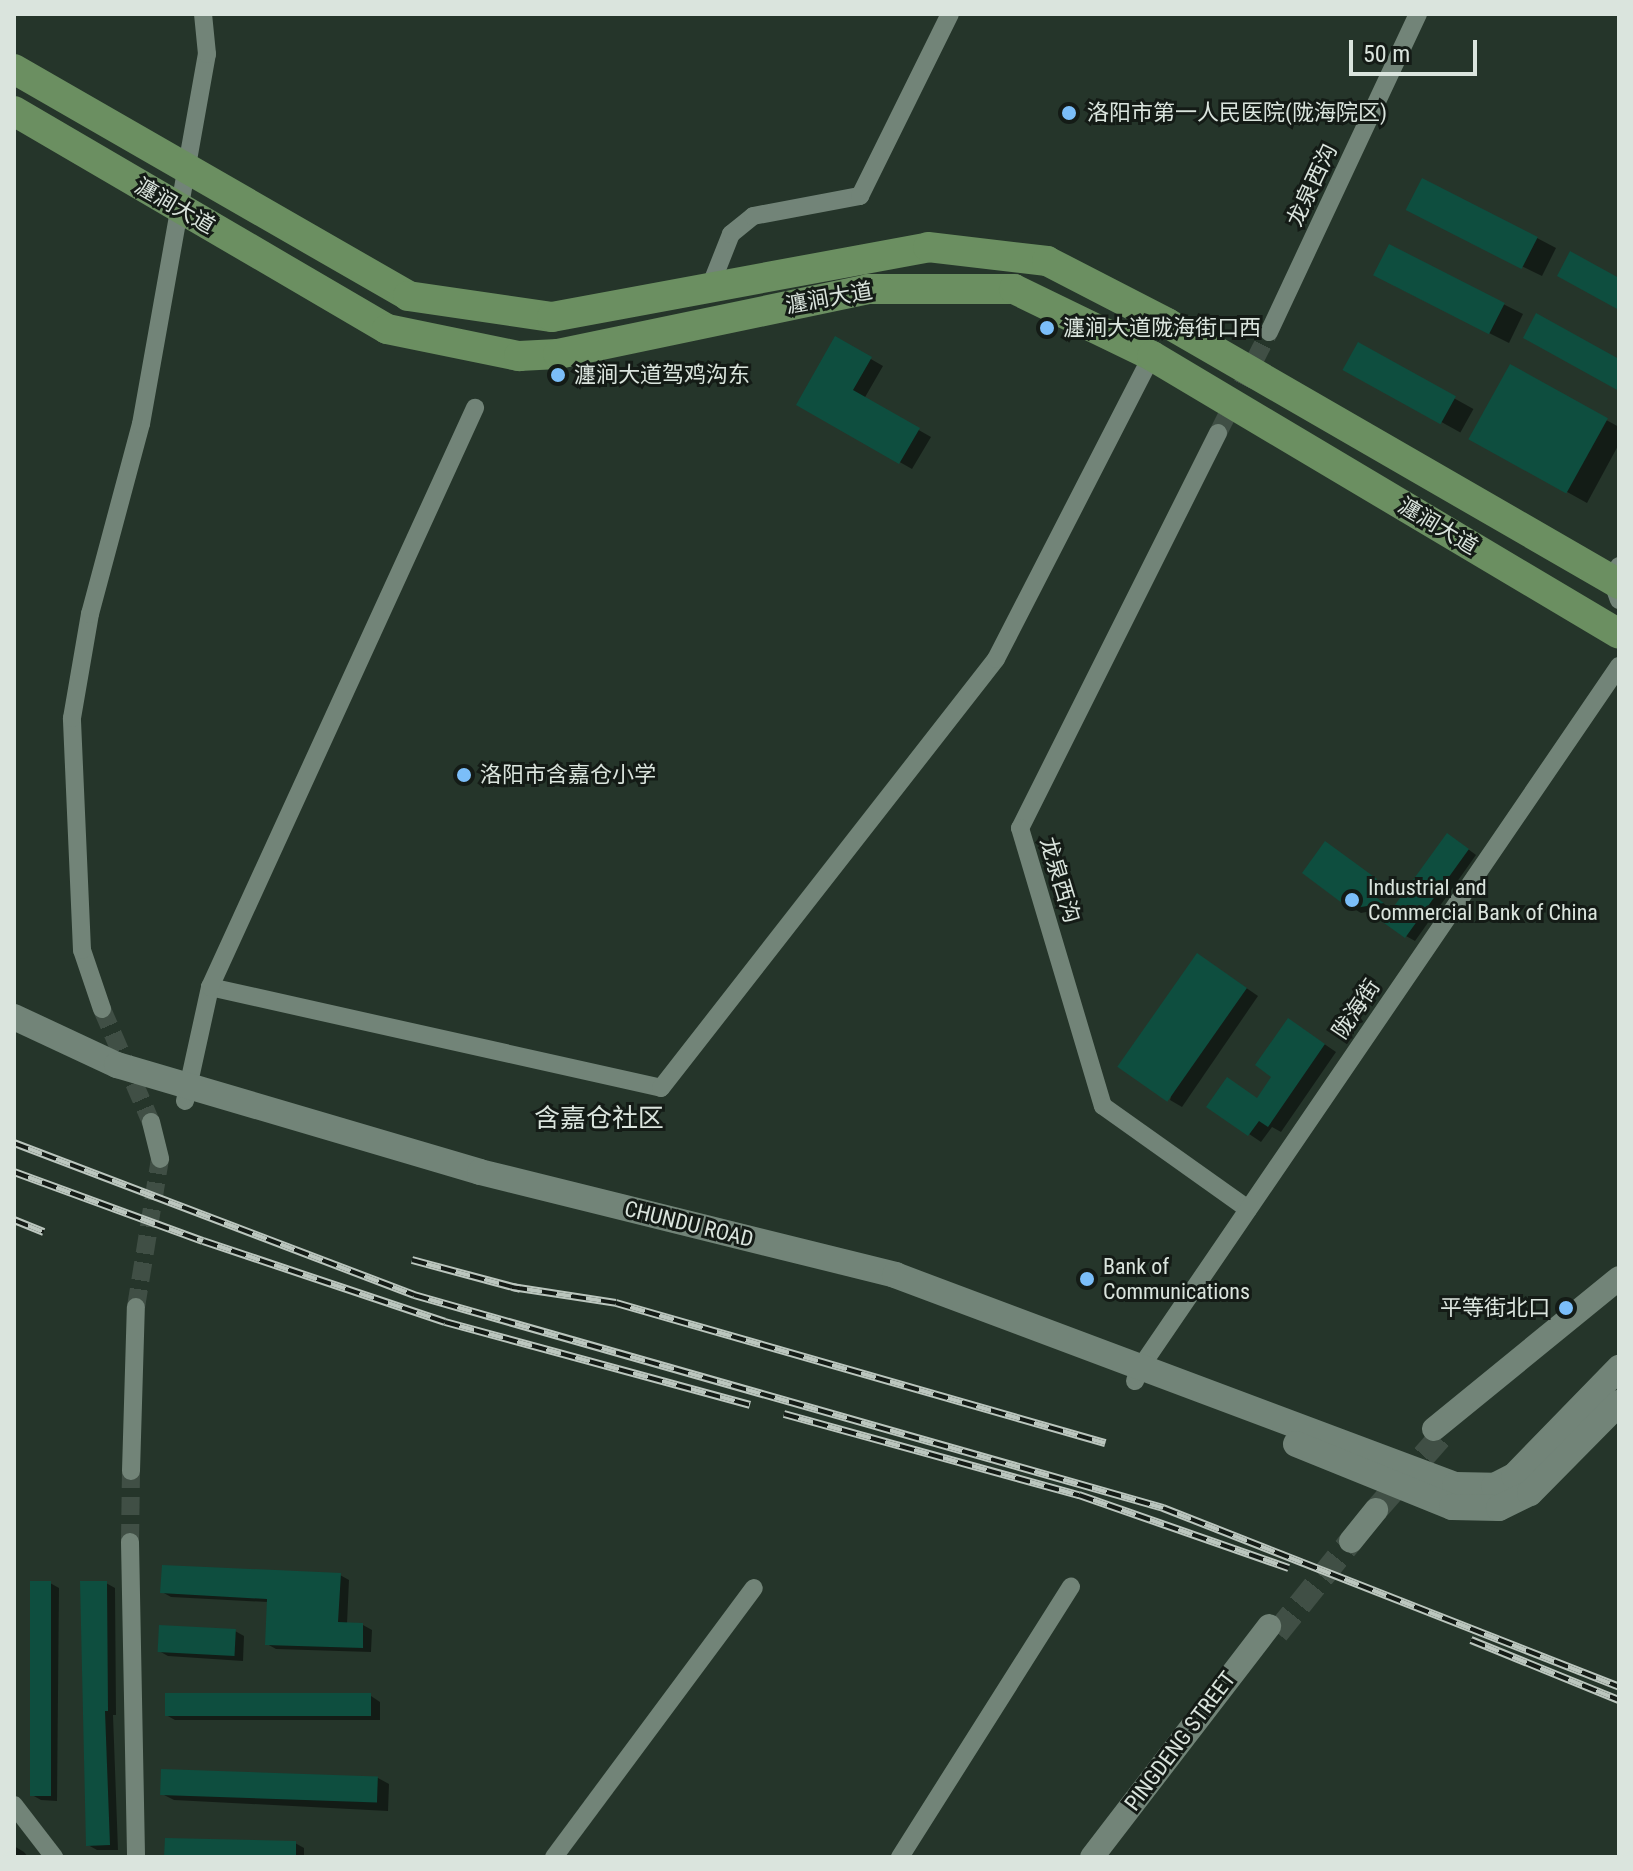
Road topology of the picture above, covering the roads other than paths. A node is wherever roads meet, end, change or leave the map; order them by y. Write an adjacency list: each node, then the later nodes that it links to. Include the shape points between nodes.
1 (203, 14): 6 (street, via 207,54)
2 (950, 14): 8 (street, via 860,196 753,216 731,234)
3 (1418, 14): 9 (street, 龙泉西沟)
4 (14, 69): 6 (main road, 瀍涧大道)
5 (14, 111): 7 (main road, 瀍涧大道)
6 (187, 167): 7 (street); 8 (main road, 瀍涧大道, via 408,296 552,317)
7 (179, 209): 10 (main road, 瀍涧大道, via 387,329 519,356 558,354 868,289 1014,289); 17 (street, via 141,424 90,614 72,718 82,950)
8 (710, 287): 13 (main road, 瀍涧大道, via 928,247 1047,261 1167,323)
9 (1269, 332)
10 (1152, 356): 14 (main road, 瀍涧大道); 16 (street, via 996,659 661,1088)
11 (475, 408): 16 (street)
12 (1218, 433): 23 (street, 龙泉西沟, via 1020,828 1103,1106)
13 (1617, 583)
14 (1619, 634)
15 (1619, 666): 23 (street, 陇海街)
16 (210, 987): 20 (street)
17 (102, 1009)
18 (14, 1017): 20 (main road, CHUNDU ROAD)
19 (14, 1034): 20 (main road, CHUNDU ROAD, via 111,1079)
20 (187, 1094): 28 (main road, CHUNDU ROAD, via 895,1275)
21 (151, 1122): 22 (street)
22 (160, 1159)
23 (1248, 1209): 28 (street, 陇海街)
24 (1619, 1278): 25 (street, via 1439,1432)
25 (1619, 1292)
26 (136, 1307): 31 (street)
27 (1619, 1368): 30 (main road, via 1514,1476 1494,1486 1455,1485)
28 (1137, 1374): 30 (main road, CHUNDU ROAD)
29 (1619, 1403): 30 (main road, via 1530,1493 1499,1508 1452,1507)
30 (1354, 1458)
31 (131, 1471)
32 (1372, 1508): 33 (street)
33 (1347, 1538)
34 (130, 1542): 39 (street)
35 (1071, 1587): 41 (street)
36 (754, 1588): 40 (street)
37 (14, 1805): 38 (street)
38 (54, 1857)
39 (136, 1857)
40 (554, 1857)
41 (900, 1857)
42 (1092, 1857): 43 (street, PINGDENG STREET, via 1273,1629)
43 (1109, 1857)

